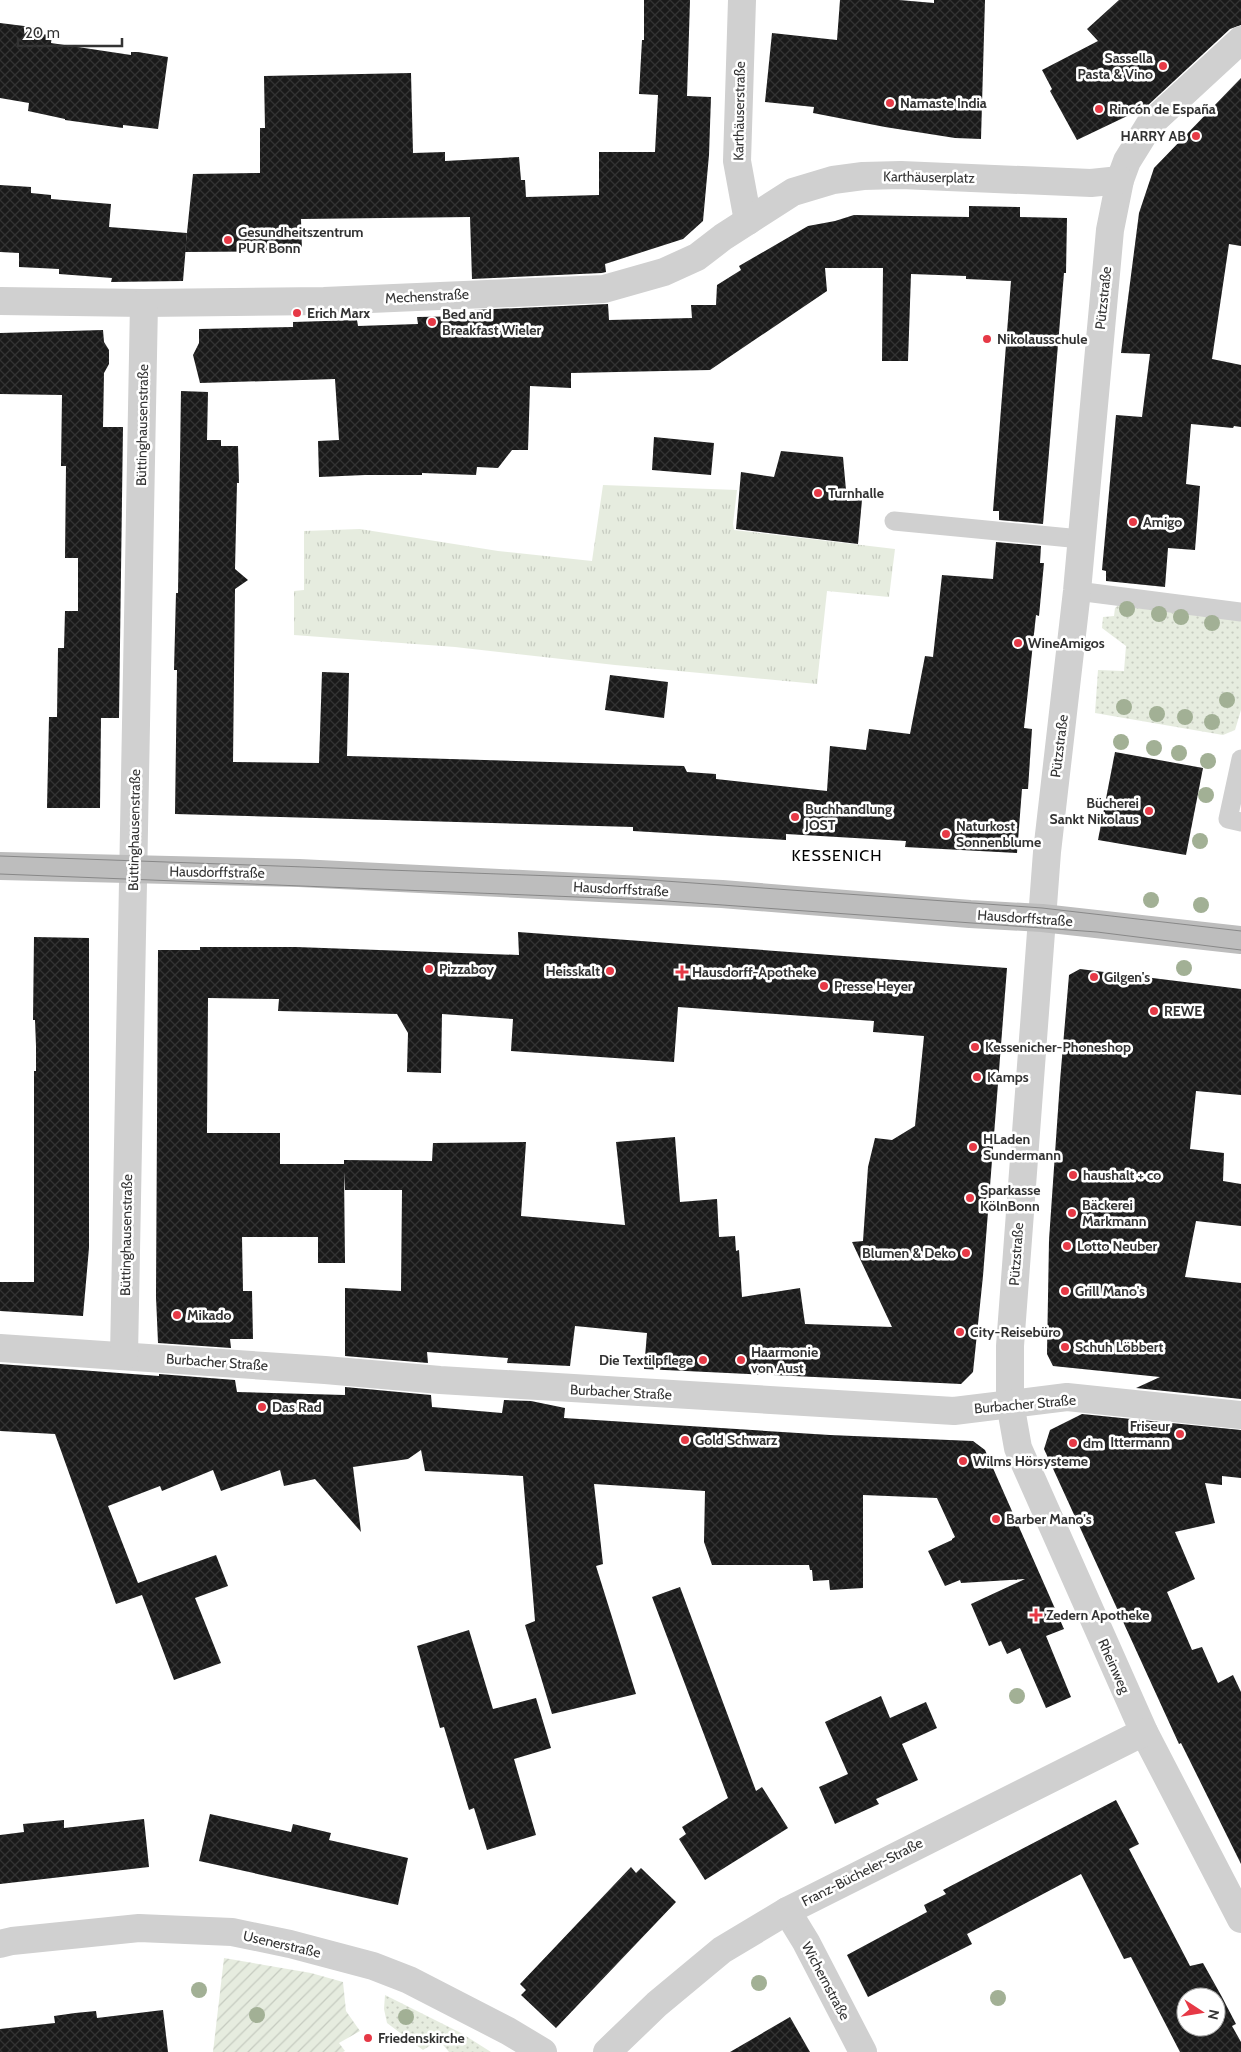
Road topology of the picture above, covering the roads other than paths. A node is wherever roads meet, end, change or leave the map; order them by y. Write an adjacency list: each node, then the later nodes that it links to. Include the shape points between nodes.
1 (742, 0): 4 (street, Karthäuserstraße, via 737,161)
2 (1241, 40): 3 (street, Pützstraße, via 1150,124 1127,161)
3 (1120, 180): 4 (street, Karthäuserplatz, via 1091,183 863,176 833,180 793,192); 8 (street, Pützstraße, via 1110,230)
4 (748, 221): 6 (street, Mechenstraße, via 697,257 664,272 604,289)
5 (0, 300): 6 (street, Mechenstraße)
6 (144, 303): 14 (street, Büttinghausenstraße)
7 (894, 521): 8 (lane)
8 (1081, 539): 9 (street, Pützstraße)
9 (1077, 591): 10 (lane); 15 (street, Pützstraße)
10 (1241, 612)
11 (1241, 759): 12 (lane, via 1228,819)
12 (1241, 822)
13 (0, 866): 14 (main road, Hausdorffstraße)
14 (133, 870): 15 (main road, Hausdorffstraße, via 299,873 631,889); 18 (street, Büttinghausenstraße)
15 (1042, 918): 16 (main road, Hausdorffstraße); 19 (street, Pützstraße, via 1010,1346)
16 (1241, 940)
17 (0, 1348): 18 (street, Burbacher Straße)
18 (124, 1356): 19 (street, Burbacher Straße, via 478,1383 954,1412)
19 (1010, 1403): 20 (street, Burbacher Straße, via 1067,1397); 21 (street, Rheinweg, via 1018,1448)
20 (1241, 1415)
21 (1144, 1732): 22 (street, Franz-Bücheler-Straße); 23 (street, Rheinweg)
22 (787, 1911): 26 (street, Franz-Bücheler-Straße, via 722,1950 657,2004); 27 (street, Wichernstraße)
23 (1241, 1919)
24 (0, 1944): 25 (street, Usenerstraße, via 119,1929 232,1932 372,1966 409,1980 508,2030)
25 (543, 2052)
26 (607, 2052)
27 (863, 2052)

